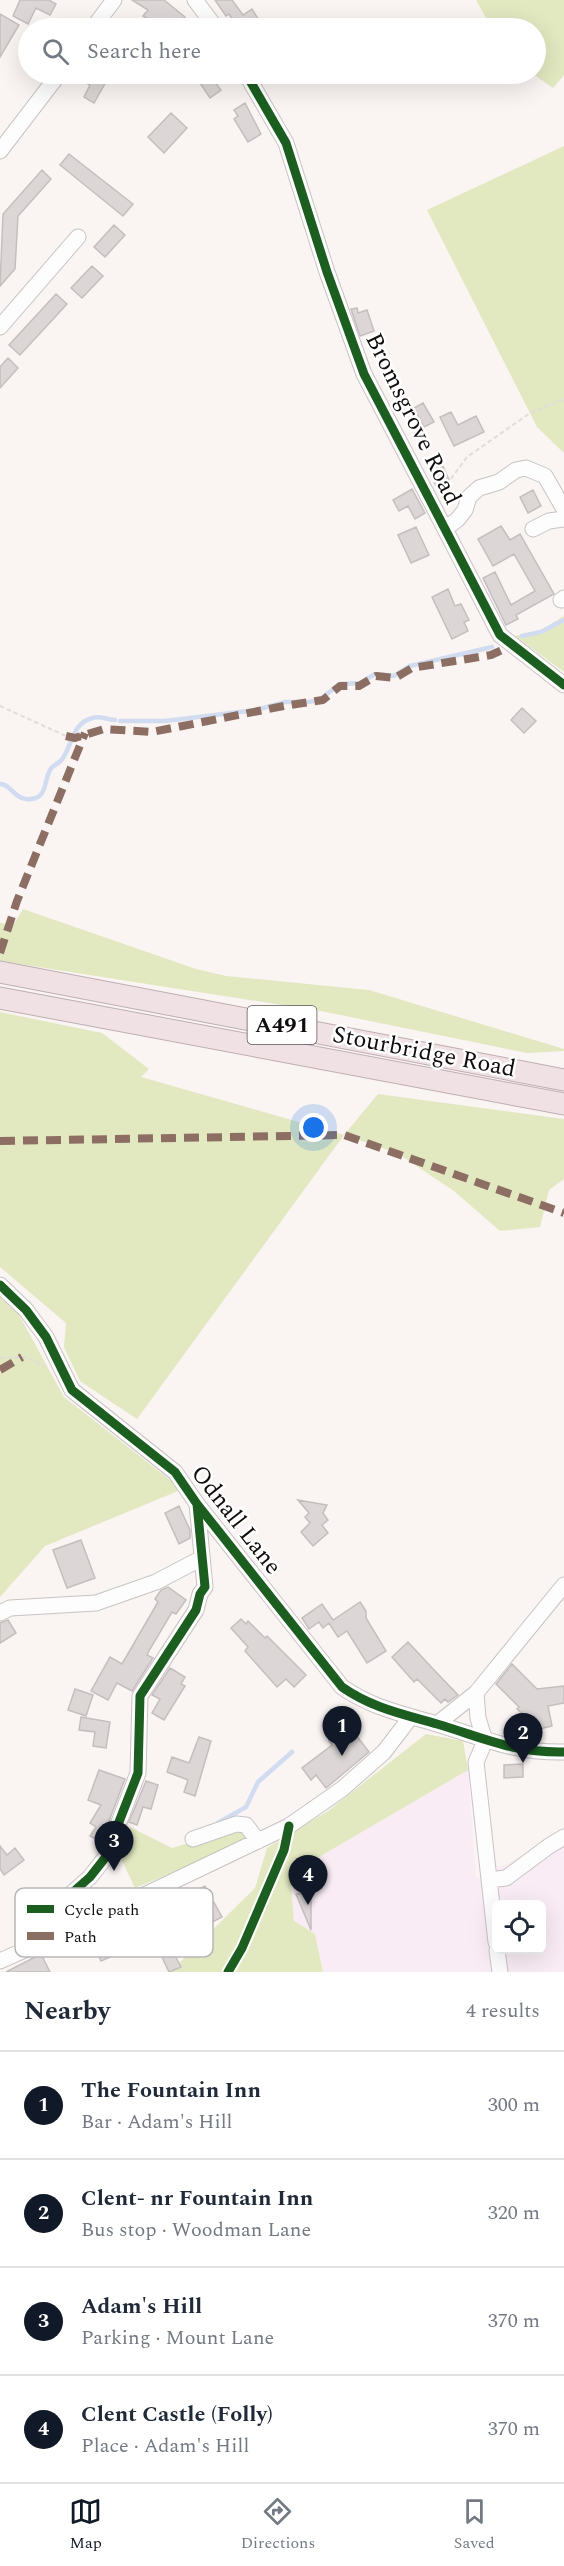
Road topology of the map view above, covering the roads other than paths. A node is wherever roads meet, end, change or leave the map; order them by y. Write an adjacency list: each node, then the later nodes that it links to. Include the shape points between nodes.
1 (114, 0): 3 (street)
2 (195, 0): 4 (street)
3 (100, 18)
4 (208, 18)
5 (51, 84): 7 (street)
6 (252, 84): 12 (street, Bromsgrove Road, via 286,143 364,374)
7 (0, 151)
8 (78, 237): 9 (street)
9 (0, 327)
10 (564, 508): 12 (street, via 545,476 526,468 479,488 458,519)
11 (564, 519): 13 (street)
12 (445, 529): 14 (street, Bromsgrove Road, via 500,635)
13 (533, 529)
14 (564, 685)
15 (0, 972): 17 (highway, Stourbridge Road / A491)
16 (0, 998): 18 (highway, Stourbridge Road / A491)
17 (564, 1080)
18 (564, 1104)
19 (0, 1285): 20 (street, Odnall Lane, via 39,1328 72,1390 175,1472)
20 (197, 1504): 21 (street); 25 (street, Odnall Lane, via 342,1687 368,1704)
21 (202, 1558): 23 (street, via 156,1582 96,1603 10,1608); 33 (street, via 205,1587 196,1610 140,1696 138,1773 105,1858)
22 (564, 1585): 24 (street)
23 (0, 1613)
24 (476, 1693): 26 (street); 27 (street)
25 (410, 1718): 26 (street, Odnall Lane); 31 (street, via 384,1752 342,1789 289,1826)
26 (437, 1724): 27 (street, Odnall Lane)
27 (485, 1741): 28 (street, Odnall Lane, via 537,1753); 32 (street, via 476,1762)
28 (564, 1752)
29 (564, 1838): 32 (street, via 506,1878)
30 (193, 1839): 31 (street, via 236,1824 246,1825)
31 (258, 1841): 34 (street)
32 (489, 1880): 35 (street)
33 (77, 1888)
34 (157, 1888)
35 (492, 1907)
36 (15, 1954): 38 (street)
37 (498, 1954): 39 (street)
38 (0, 1961)
39 (500, 1972)

